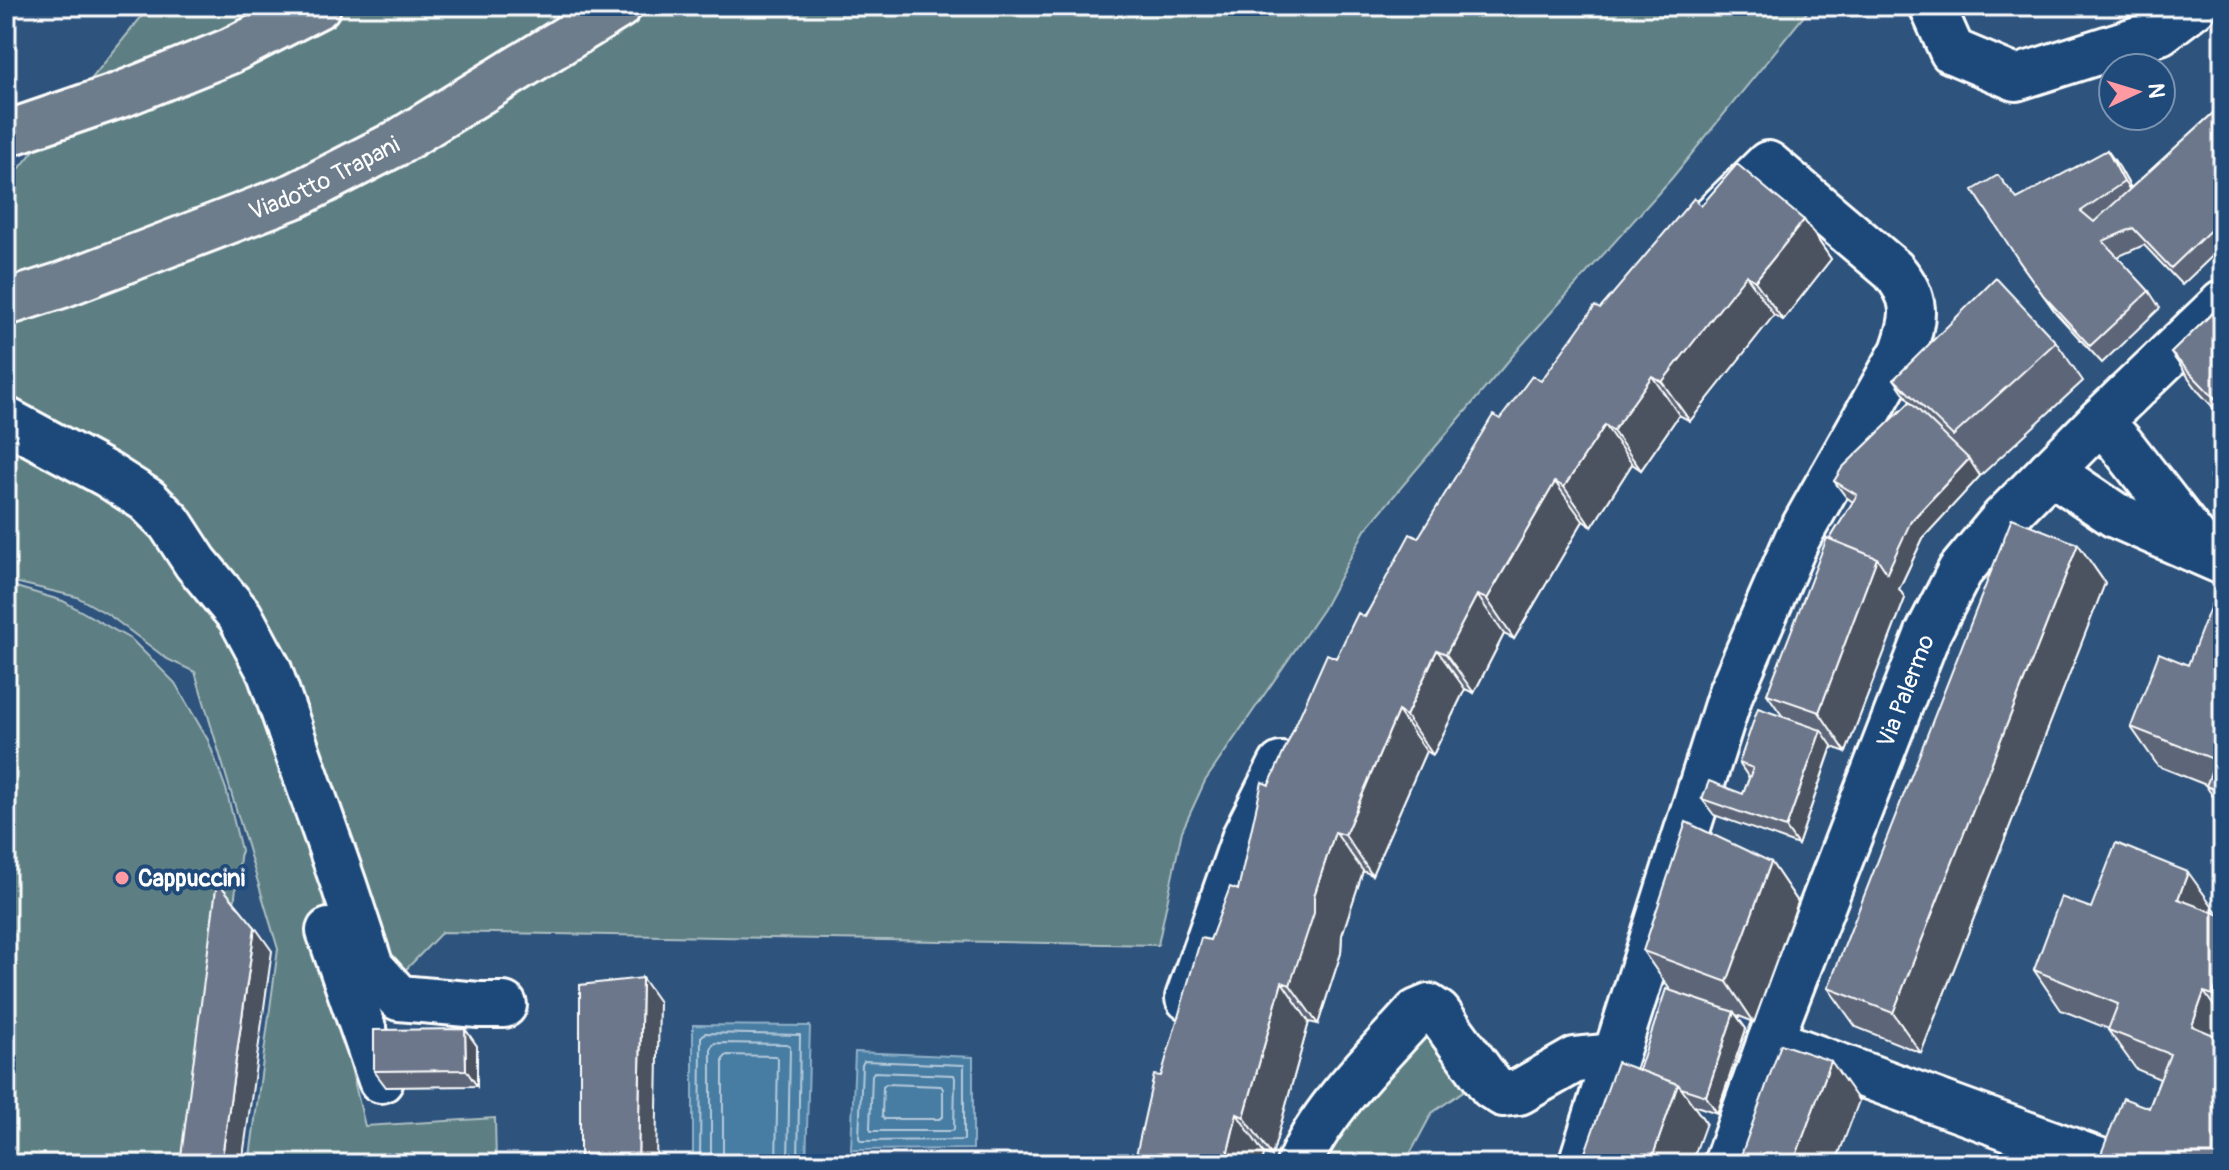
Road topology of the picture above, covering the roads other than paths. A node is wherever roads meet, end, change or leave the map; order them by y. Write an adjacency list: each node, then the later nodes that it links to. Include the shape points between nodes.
1 (318, 6): 5 (highway, via 230,51)
2 (619, 6): 7 (highway, Viadotto Trapani, via 397,143 296,195)
3 (1932, 6): 4 (street, via 1952,51 2016,78 2160,32)
4 (2194, 6)
5 (6, 134)
6 (1681, 250): 18 (street, via 1768,164 1893,270 1912,300 1913,323 1903,351 1797,539 1731,692)
7 (6, 303)
8 (2223, 303): 10 (street, Via Palermo)
9 (6, 420): 13 (street, via 147,500 170,523)
10 (2100, 421): 11 (street, Via Palermo); 12 (street)
11 (2050, 471): 12 (street, via 2115,515); 16 (street, Via Palermo, via 1981,545 1942,603)
12 (2215, 559)
13 (196, 563): 15 (street, via 240,616 269,670 371,967 399,998); 19 (street, via 200,601 246,680)
14 (1299, 730): 17 (street, via 1245,836)
15 (504, 1005)
16 (1770, 1041): 20 (street); 23 (street, Via Palermo)
17 (1174, 1042)
18 (1615, 1056): 21 (street, via 1575,1060 1519,1092 1503,1094 1429,1007 1417,1012 1336,1103); 22 (street)
19 (381, 1080)
20 (2100, 1161)
21 (1299, 1164)
22 (1581, 1164)
23 (1726, 1164)

